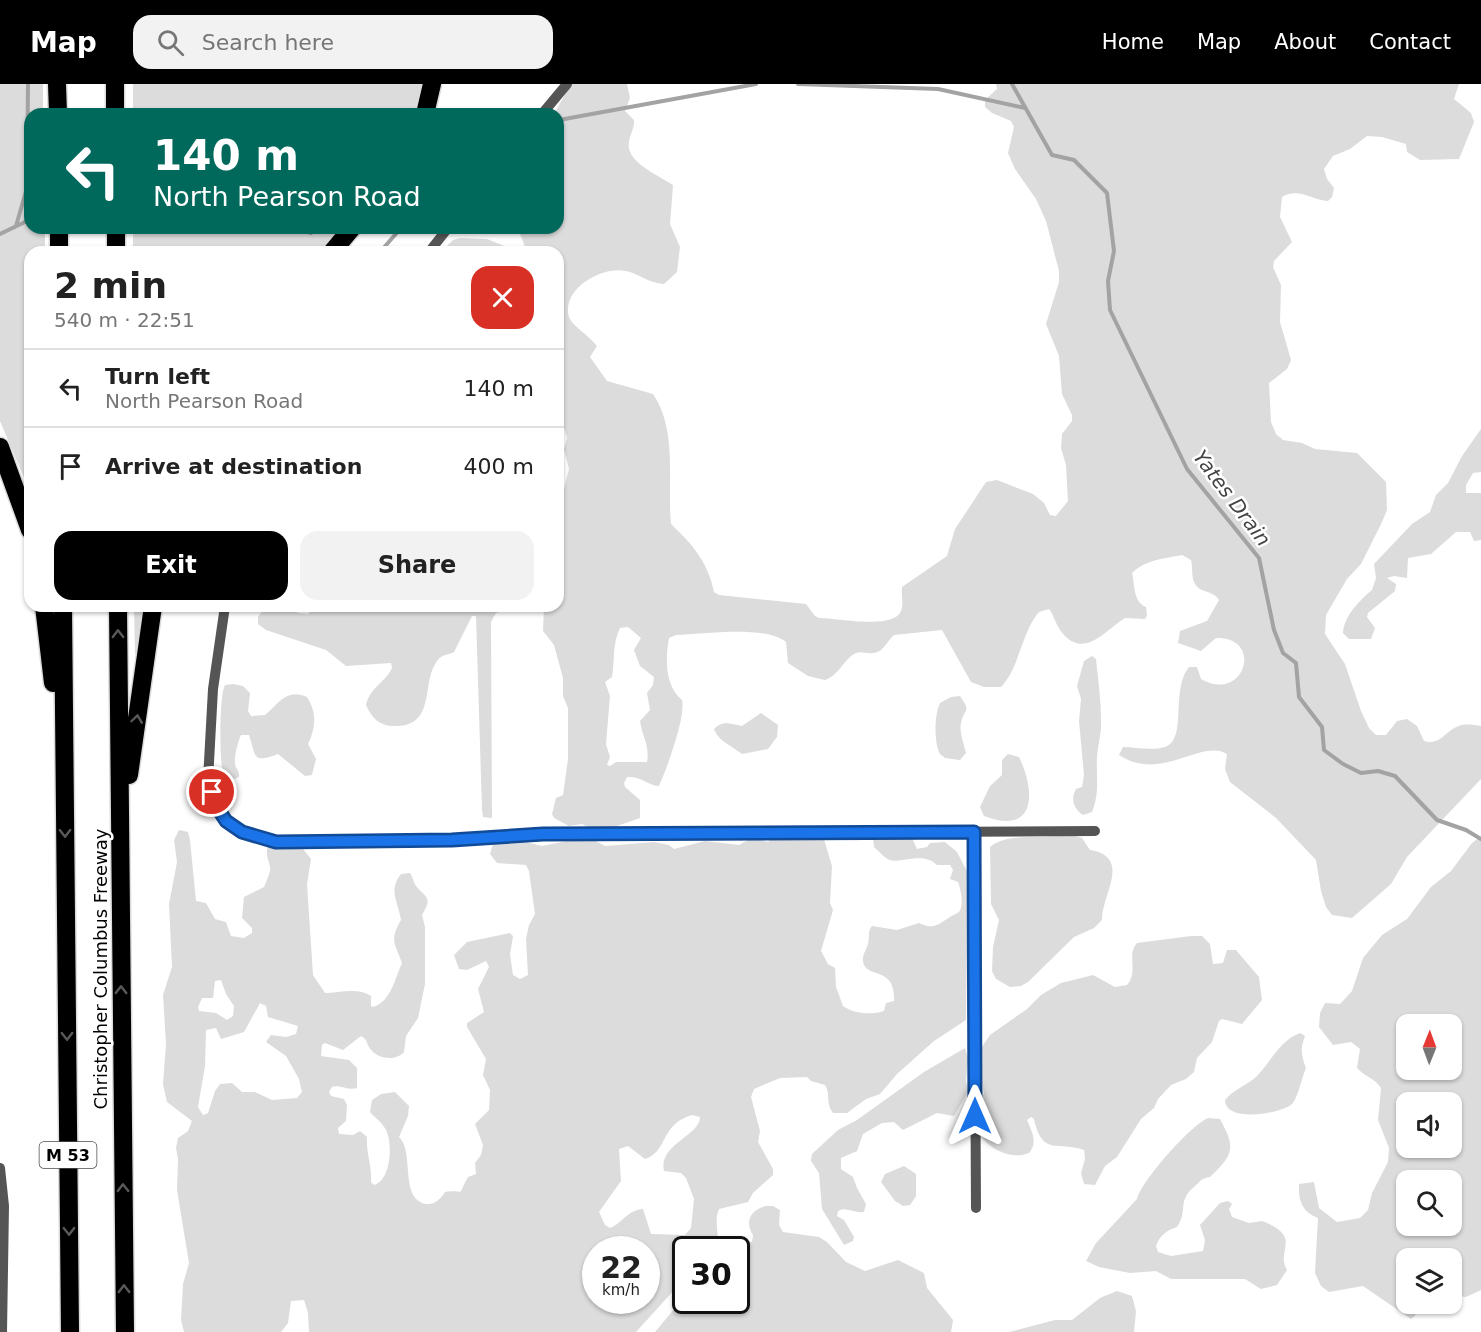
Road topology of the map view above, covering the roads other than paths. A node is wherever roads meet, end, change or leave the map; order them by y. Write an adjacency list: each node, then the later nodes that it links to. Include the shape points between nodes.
1 (57, 84): 5 (highway)
2 (115, 84): 6 (highway)
3 (432, 84): 7 (highway)
4 (567, 84): 8 (street)
5 (58, 108)
6 (116, 108)
7 (426, 108)
8 (547, 108)
9 (347, 234): 11 (highway)
10 (443, 234): 12 (street)
11 (337, 246)
12 (434, 246)
13 (0, 447): 14 (highway)
14 (24, 513)
15 (45, 612): 20 (highway)
16 (63, 612): 20 (highway, Christopher Columbus Freeway / M 53)
17 (118, 612): 23 (highway, Christopher Columbus Freeway / M 53, one-way to 17)
18 (152, 612): 23 (highway, one-way to 18)
19 (224, 612): 22 (street, via 213,689 208,780 215,804 226,821 257,838 276,842 543,834)
20 (64, 774): 27 (highway, Christopher Columbus Freeway / M 53, one-way to 27)
21 (1095, 831): 22 (street)
22 (974, 832): 25 (street)
23 (121, 840): 28 (highway, Christopher Columbus Freeway / M 53, one-way to 23)
24 (0, 1168): 26 (street)
25 (976, 1208)
26 (2, 1332)
27 (70, 1332)
28 (125, 1332)

